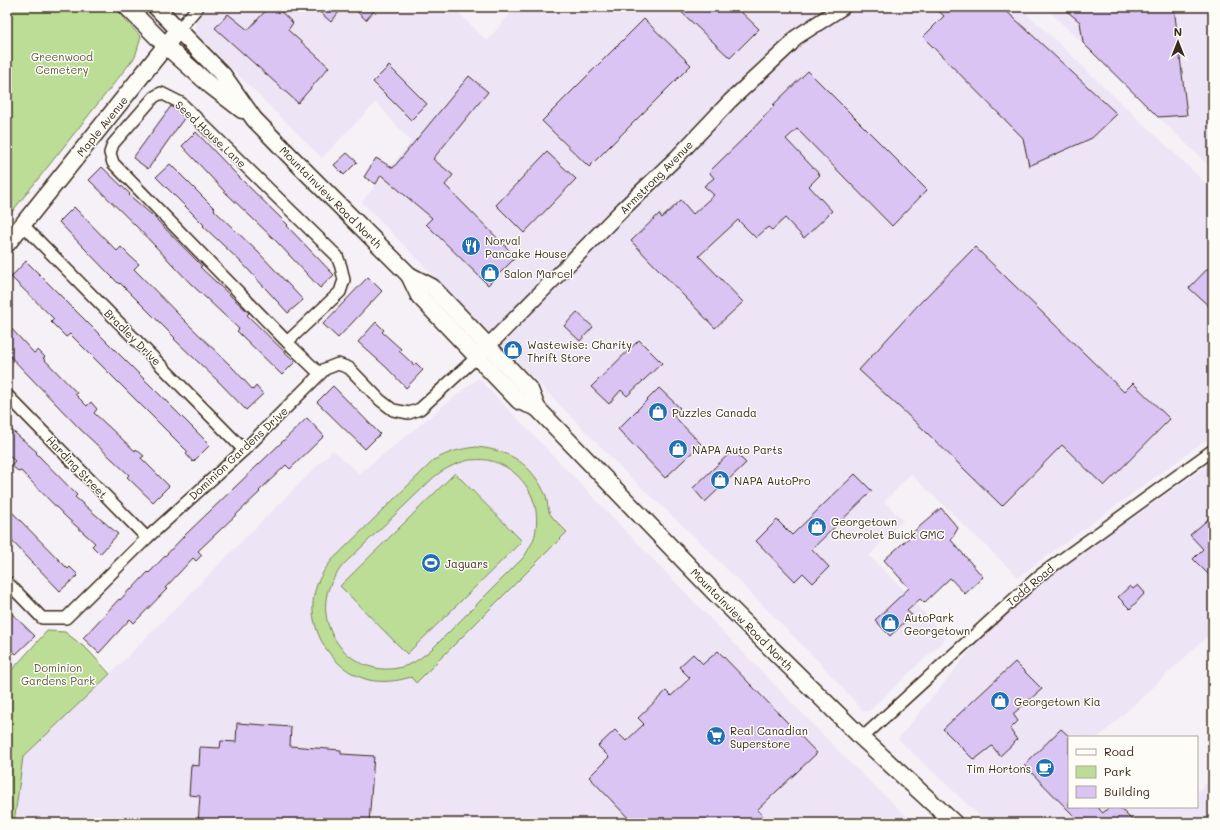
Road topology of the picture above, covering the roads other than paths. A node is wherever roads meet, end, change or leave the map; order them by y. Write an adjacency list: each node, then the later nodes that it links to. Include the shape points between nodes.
1 (127, 7): 6 (main road, Mountainview Road North)
2 (156, 7): 5 (main road, Mountainview Road North)
3 (198, 7): 5 (street, Maple Avenue)
4 (843, 7): 11 (street, Armstrong Avenue, via 795,38)
5 (179, 29): 6 (main road, Maple Avenue); 7 (main road, Mountainview Road North, via 223,75)
6 (166, 46): 7 (main road, Mountainview Road North, via 211,86); 8 (main road, Maple Avenue)
7 (254, 119): 11 (main road, Mountainview Road North, via 409,275 419,296)
8 (23, 225): 9 (main road, Maple Avenue); 14 (street, Bradley Drive)
9 (7, 244)
10 (287, 342): 10 (street, Seed House Lane, via 340,292 344,280 337,256 181,103 161,93 154,97 113,144 110,153 113,163); 12 (street, Seed House Lane)
11 (482, 351): 12 (street, Dominion Gardens Drive, via 420,409 409,413 393,410 349,368 338,364); 18 (main road, Mountainview Road North, via 519,401 536,408 713,591)
12 (320, 374): 14 (street, Dominion Gardens Drive)
13 (7, 395): 16 (street, Harding Street)
14 (244, 450): 16 (street, Dominion Gardens Drive)
15 (1213, 450): 18 (street, Todd Road, via 1039,576)
16 (146, 538): 17 (street, Dominion Gardens Drive, via 66,618 42,618)
17 (7, 582)
18 (862, 738): 19 (main road, Mountainview Road North)
19 (954, 823)

